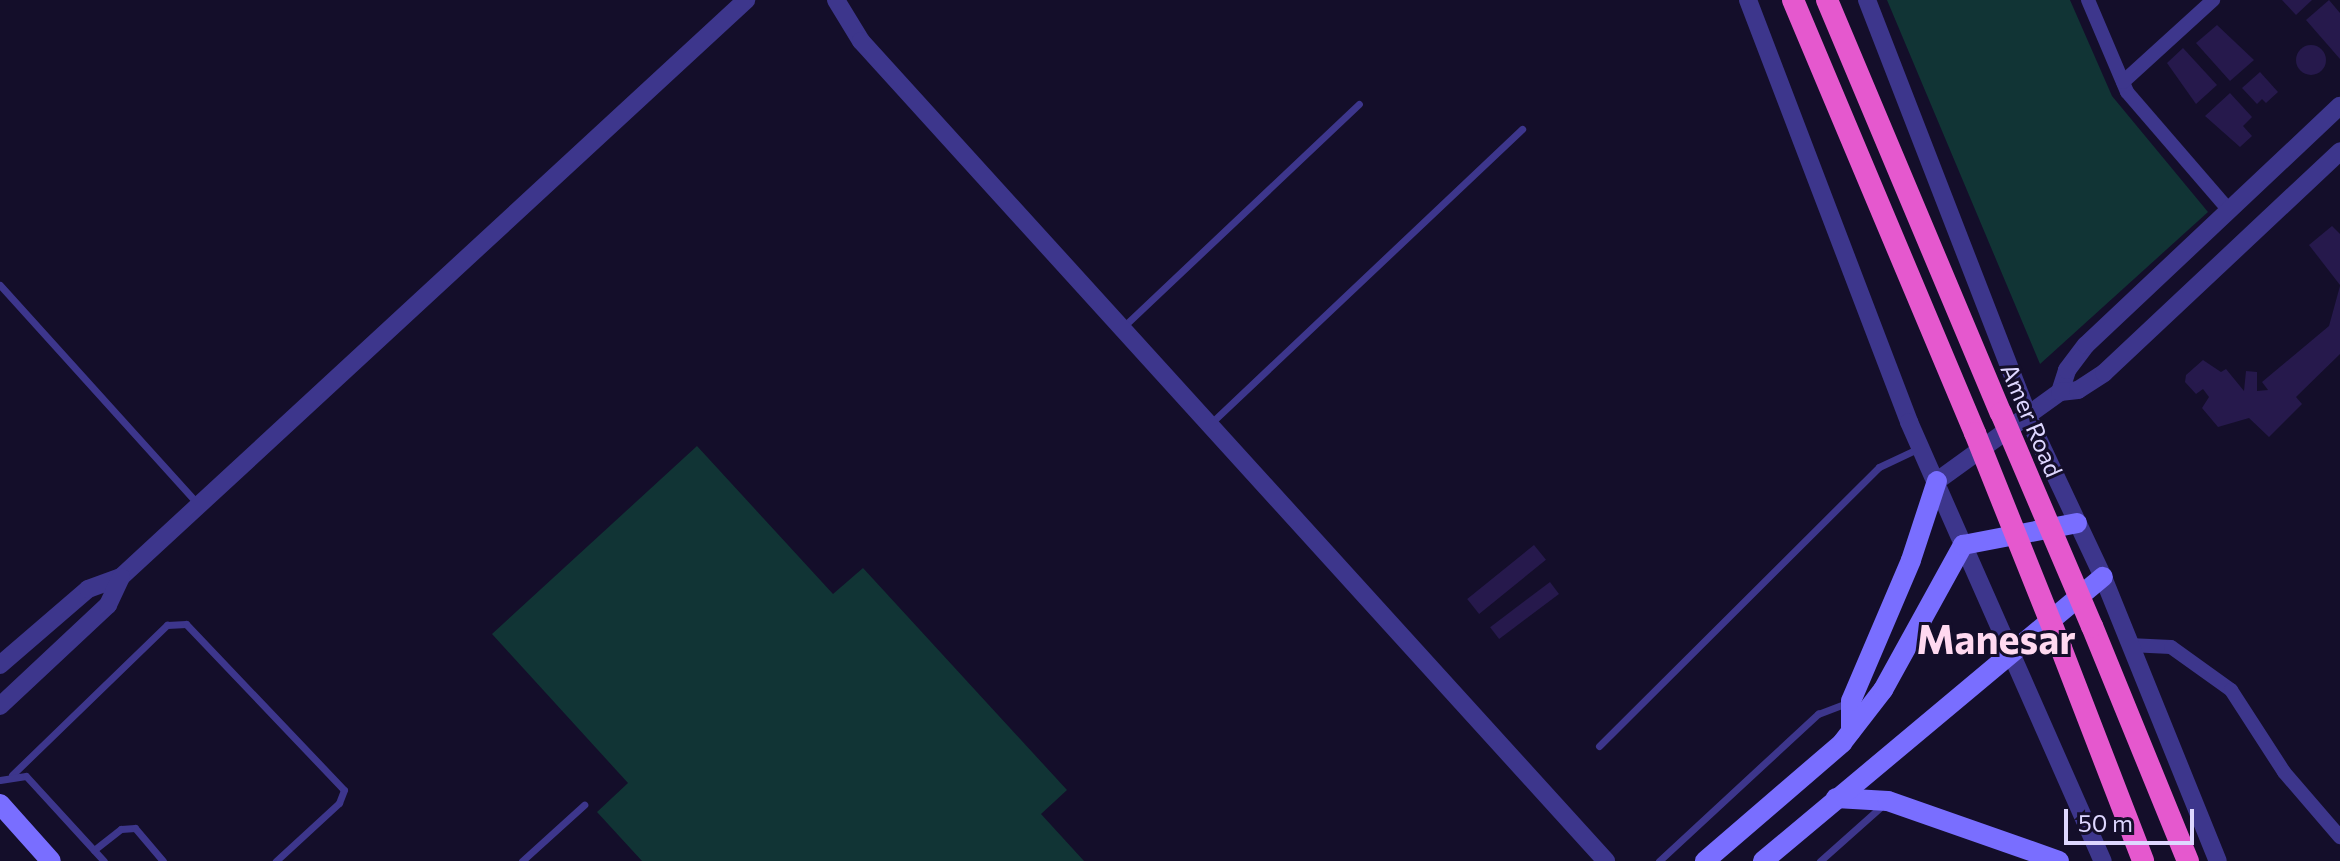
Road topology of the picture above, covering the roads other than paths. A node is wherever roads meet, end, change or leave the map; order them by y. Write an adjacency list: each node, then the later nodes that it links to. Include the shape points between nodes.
1 (746, 0): 22 (street)
2 (836, 0): 16 (street, via 861,41)
3 (1748, 0): 20 (street)
4 (1793, 0): 54 (highway, bridge, via 1975,433)
5 (1827, 0): 55 (highway, Amer Road, bridge)
6 (1867, 0): 18 (street)
7 (2088, 0): 9 (street)
8 (2213, 0): 9 (street)
9 (2123, 82): 14 (street)
10 (1359, 104): 16 (lane)
11 (2340, 106): 14 (street)
12 (1522, 129): 19 (lane)
13 (2340, 151): 17 (street, via 2104,373 2078,390)
14 (2227, 208): 17 (street, via 2086,345 2067,370)
15 (0, 285): 22 (lane)
16 (1120, 329): 19 (street)
17 (2060, 392): 18 (street)
18 (2029, 415): 21 (street); 23 (street)
19 (1208, 426): 47 (street)
20 (1921, 447): 21 (street); 33 (lane, via 1879,467)
21 (1937, 481): 24 (street); 30 (main road, via 1911,560)
22 (199, 505): 25 (street)
23 (2077, 523): 24 (main road); 26 (street)
24 (1963, 545): 28 (street); 32 (main road, via 1883,690)
25 (121, 577): 29 (street, via 88,589); 31 (street, via 108,605)
26 (2103, 577): 27 (street); 28 (main road)
27 (2129, 645): 40 (street, via 2171,647 2231,690 2284,772); 56 (street)
28 (2009, 652): 36 (main road); 53 (street)
29 (0, 665)
30 (1851, 701): 32 (main road); 48 (lane, via 1818,714)
31 (0, 706)
32 (1851, 731): 49 (main road)
33 (1599, 746)
34 (12, 775): 35 (lane); 41 (lane, via 26,776); 45 (lane, via 167,625 186,624 344,790 339,803)
35 (0, 780)
36 (1836, 798): 37 (main road); 50 (main road)
37 (1888, 801): 51 (lane); 52 (main road)
38 (0, 804): 42 (main road)
39 (584, 805): 46 (lane)
40 (2340, 837)
41 (94, 850): 43 (lane); 44 (lane, via 121,829 135,828)
42 (51, 861)
43 (104, 861)
44 (163, 861)
45 (276, 861)
46 (522, 861)
47 (1606, 861)
48 (1659, 861)
49 (1705, 861)
50 (1763, 861)
51 (1820, 861)
52 (2059, 861)
53 (2103, 861)
54 (2143, 861)
55 (2188, 861)
56 (2218, 861)

